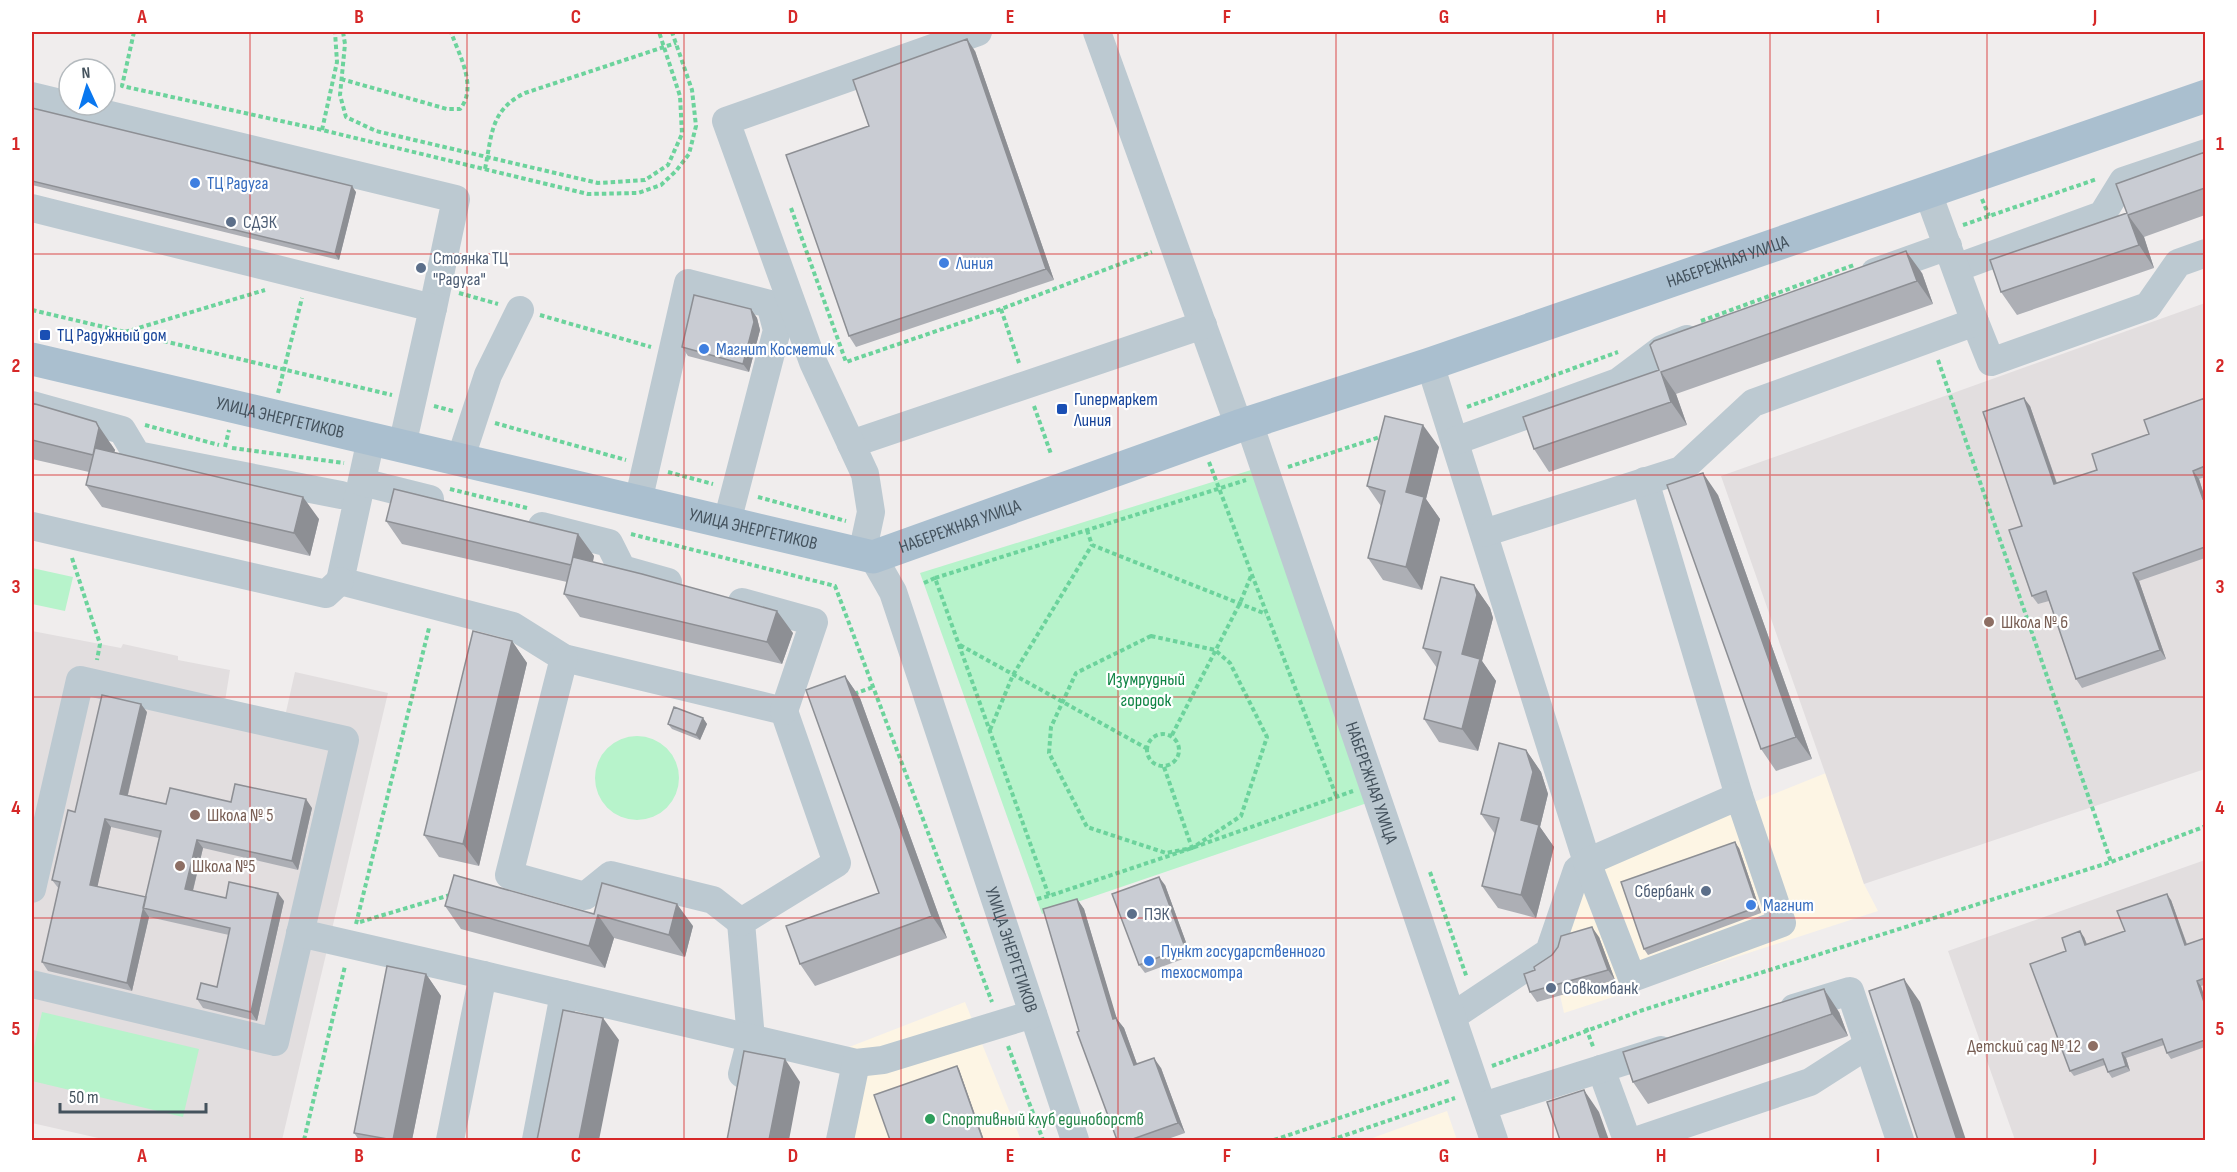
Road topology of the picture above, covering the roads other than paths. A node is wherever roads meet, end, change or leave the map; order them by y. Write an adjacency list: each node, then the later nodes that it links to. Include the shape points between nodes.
1 (978, 32): 22 (street, via 726,121 813,362)
2 (1097, 32): 14 (street)
3 (32, 96): 11 (street, via 456,199)
4 (2205, 96): 6 (main road, НАБЕРЕЖНАЯ УЛИЦА)
5 (2205, 153): 8 (street, via 2123,181 2102,215)
6 (1928, 193): 8 (street); 17 (main road, НАБЕРЕЖНАЯ УЛИЦА)
7 (32, 208): 11 (street, via 308,277)
8 (1949, 249): 10 (street); 13 (street)
9 (2205, 253): 13 (street, via 2178,263 2148,306 1991,362)
10 (1852, 273)
11 (436, 298): 23 (street)
12 (520, 310): 25 (street, via 488,375)
13 (1975, 322): 24 (street, via 1753,403 1681,470)
14 (1203, 325): 19 (street); 22 (street)
15 (1708, 325): 20 (street, via 1662,349 1618,382)
16 (32, 359): 21 (main road, УЛИЦА ЭНЕРГЕТИКОВ)
17 (1430, 364): 19 (main road, НАБЕРЕЖНАЯ УЛИЦА); 20 (street)
18 (32, 405): 26 (street, via 123,430 137,455)
19 (1244, 425): 32 (main road, НАБЕРЕЖНАЯ УЛИЦА); 45 (street, НАБЕРЕЖНАЯ УЛИЦА, via 1266,474)
20 (1450, 428): 31 (street)
21 (371, 439): 23 (main road, УЛИЦА ЭНЕРГЕТИКОВ); 26 (street)
22 (851, 444): 32 (street, via 865,474 871,512)
23 (402, 446): 25 (main road, УЛИЦА ЭНЕРГЕТИКОВ)
24 (1645, 481): 31 (street); 36 (street)
25 (452, 484): 26 (street); 27 (main road, УЛИЦА ЭНЕРГЕТИКОВ)
26 (351, 488): 33 (street)
27 (638, 501): 29 (main road, УЛИЦА ЭНЕРГЕТИКОВ); 29 (street, via 688,283 770,304 777,330)
28 (528, 516): 35 (street, via 609,543 622,569 814,622)
29 (727, 522): 32 (main road, УЛИЦА ЭНЕРГЕТИКОВ)
30 (32, 526): 33 (street, via 326,594)
31 (1484, 533): 37 (street)
32 (868, 555): 44 (street, УЛИЦА ЭНЕРГЕТИКОВ, via 893,592)
33 (340, 581): 34 (street, via 513,626)
34 (564, 658): 35 (street); 39 (street, via 509,875 585,896 611,875 713,900)
35 (784, 711): 39 (street, via 837,863)
36 (1739, 796): 37 (street); 37 (street, via 1782,923 1632,978)
37 (1587, 862): 45 (street, via 1577,870 1549,952)
38 (32, 889): 40 (street, via 80,680 345,740)
39 (741, 922): 47 (street)
40 (300, 933): 41 (street, via 353,934); 42 (street, via 275,1041)
41 (483, 975): 43 (street); 54 (street)
42 (32, 984)
43 (564, 994): 47 (street); 55 (street)
44 (1033, 1014): 50 (street, via 883,1060); 57 (street, УЛИЦА ЭНЕРГЕТИКОВ)
45 (1453, 1016): 53 (street, НАБЕРЕЖНАЯ УЛИЦА, via 1460,1077)
46 (1771, 1016): 49 (street, via 1850,991)
47 (751, 1039): 50 (street); 52 (street)
48 (1680, 1044): 51 (street)
49 (1868, 1045): 60 (street, via 1810,1082); 61 (street)
50 (856, 1063): 56 (street)
51 (1601, 1069): 53 (street); 59 (street)
52 (742, 1074)
53 (1483, 1106): 58 (street, НАБЕРЕЖНАЯ УЛИЦА)
54 (450, 1140)
55 (536, 1140)
56 (840, 1140)
57 (1075, 1140)
58 (1494, 1140)
59 (1627, 1140)
60 (1638, 1140)
61 (1900, 1140)

